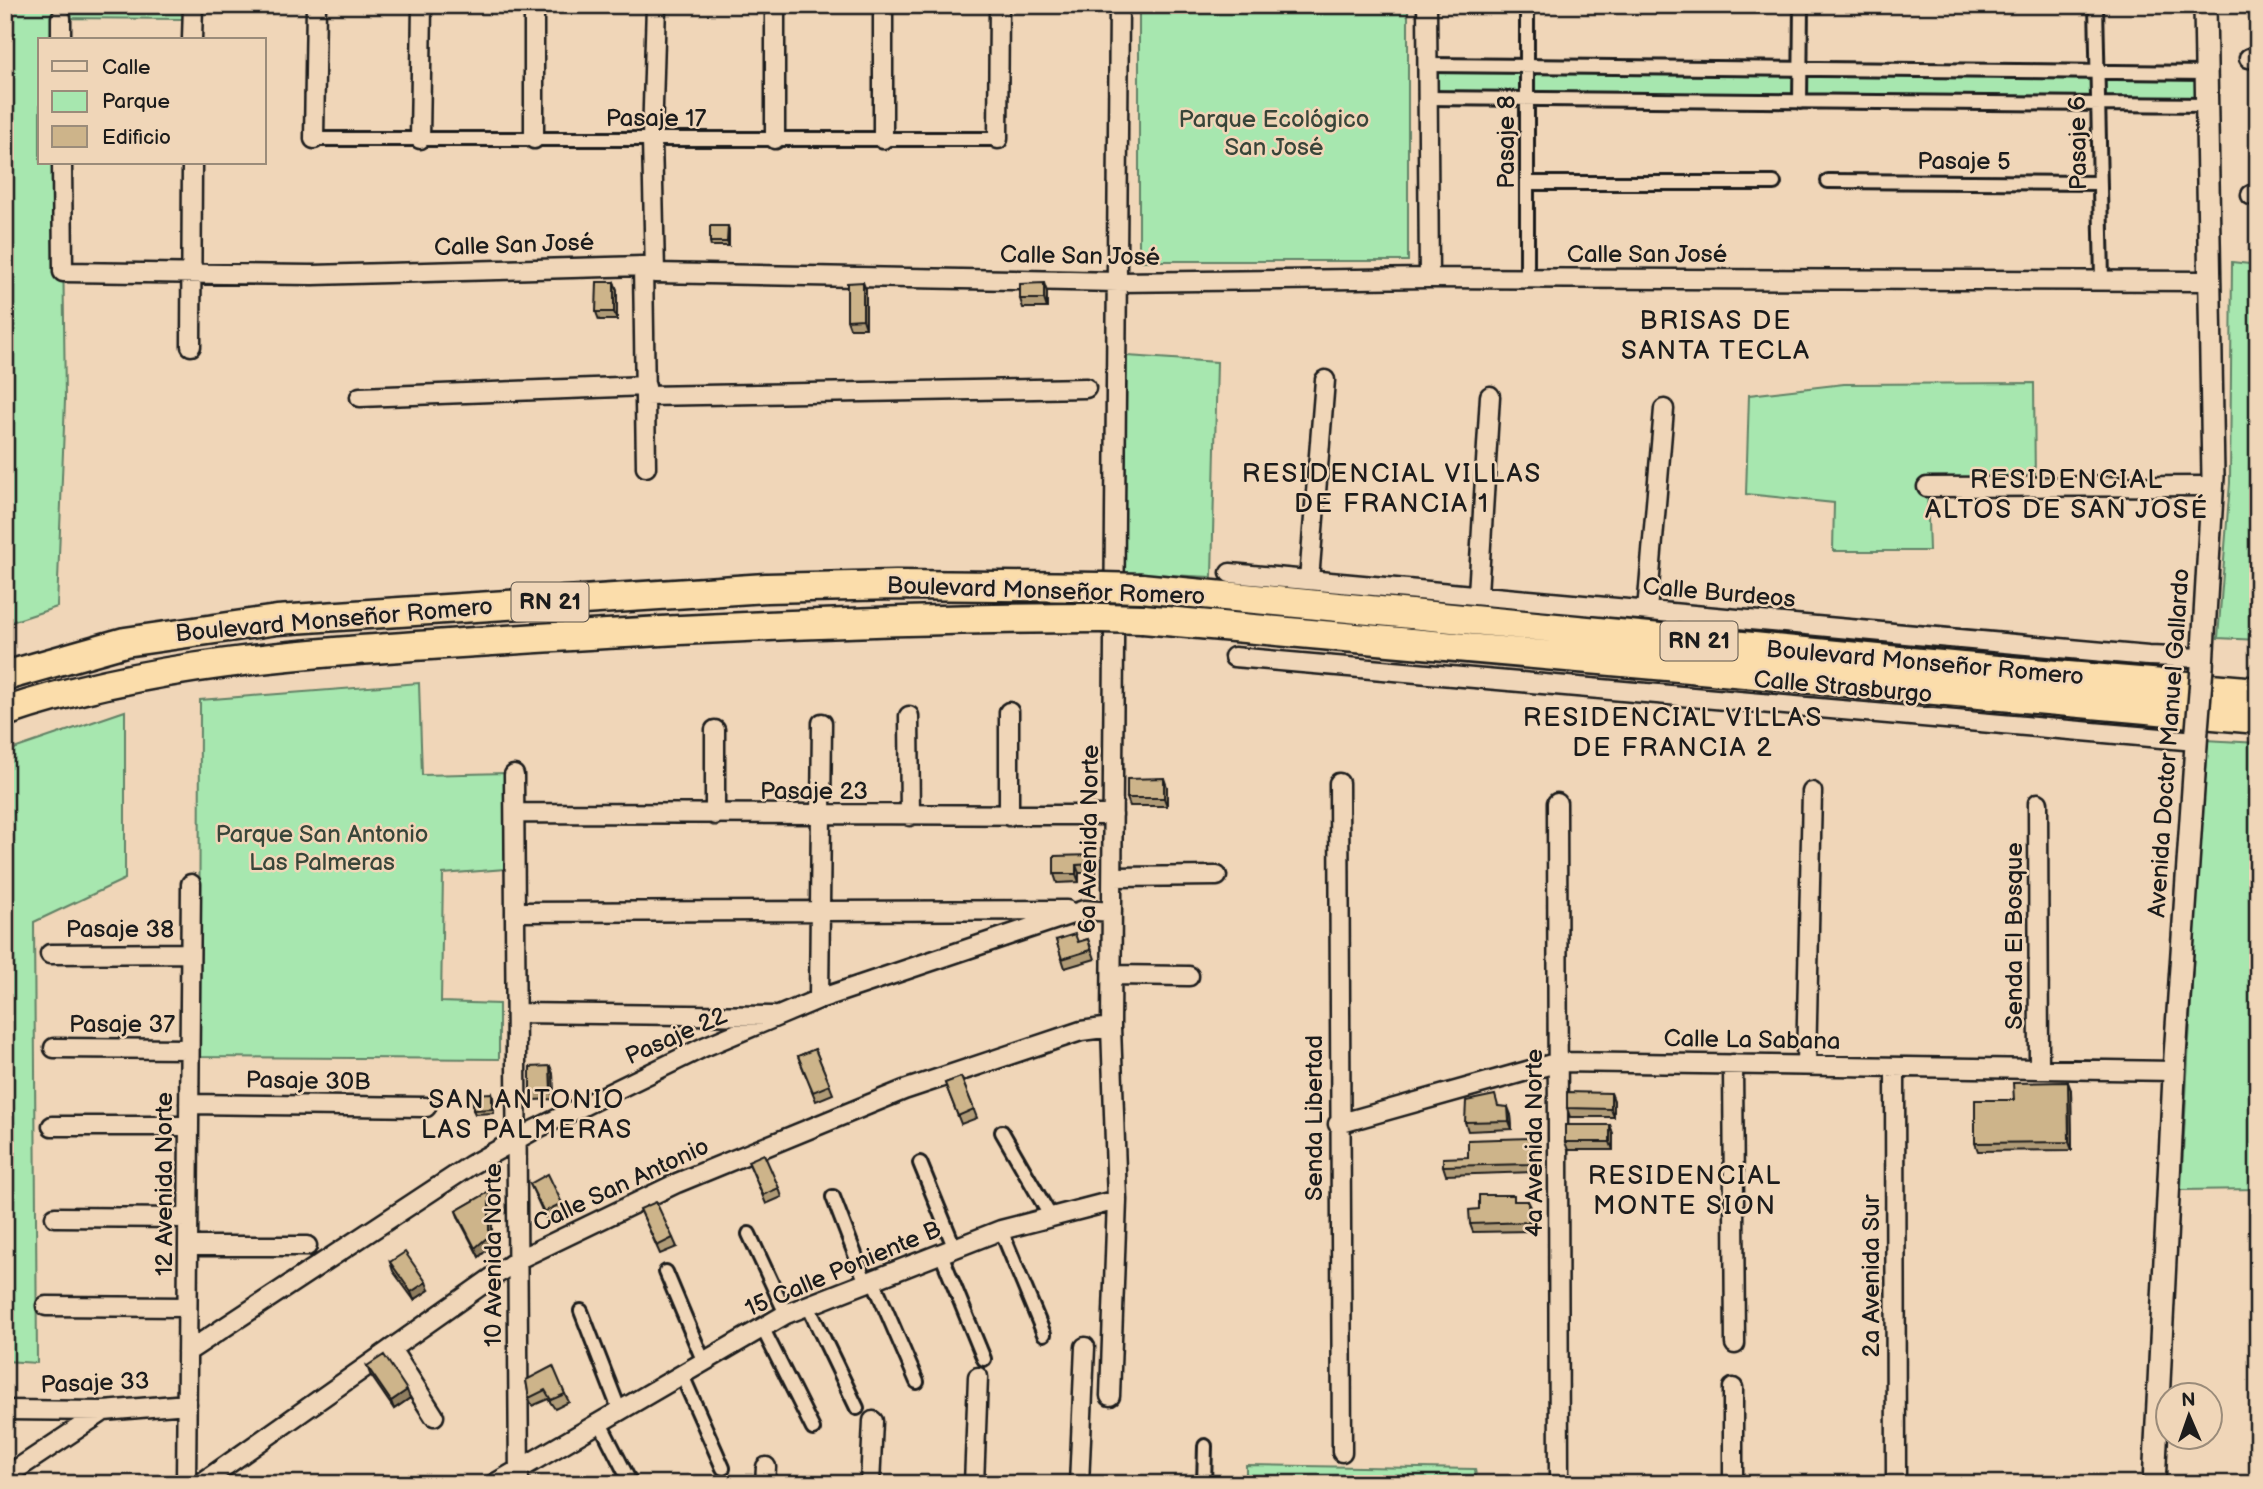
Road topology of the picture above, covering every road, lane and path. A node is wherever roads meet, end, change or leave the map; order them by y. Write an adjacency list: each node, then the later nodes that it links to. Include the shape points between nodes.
1 (193, 5): 17 (street)
2 (316, 5): 28 (street)
3 (422, 5): 29 (street)
4 (534, 5): 30 (street)
5 (656, 5): 31 (street)
6 (775, 5): 32 (street)
7 (883, 5): 33 (street)
8 (999, 5): 34 (street)
9 (1119, 5): 47 (street, 6a Avenida Norte)
10 (1427, 5): 18 (street)
11 (1527, 5): 19 (street, Pasaje 8)
12 (1801, 5): 20 (street)
13 (2096, 5): 21 (street, Pasaje 6)
14 (2206, 5): 22 (street, Avenida Doctor Manuel Gallardo)
15 (61, 18): 16 (street)
16 (61, 38)
17 (192, 38)
18 (1427, 65): 19 (street); 23 (street)
19 (1527, 66): 20 (street); 24 (street, Pasaje 8)
20 (1801, 69): 21 (street); 25 (street)
21 (2097, 71): 22 (street); 26 (street, Pasaje 6)
22 (2207, 73): 27 (street, Avenida Doctor Manuel Gallardo)
23 (1427, 98): 24 (street); 43 (street)
24 (1527, 99): 25 (street); 38 (street, Pasaje 8)
25 (1800, 102): 26 (street)
26 (2098, 104): 27 (street); 40 (street, Pasaje 6)
27 (2208, 105): 46 (street, Avenida Doctor Manuel Gallardo)
28 (314, 139): 29 (street, Pasaje 17)
29 (420, 139): 30 (street, Pasaje 17)
30 (534, 139): 31 (street, Pasaje 17)
31 (652, 139): 32 (street, Pasaje 17); 41 (street)
32 (775, 139): 33 (street, Pasaje 17)
33 (883, 139): 34 (street, Pasaje 17)
34 (998, 139)
35 (62, 164): 42 (street, Calle San José, via 63,272)
36 (192, 164): 42 (street)
37 (1828, 181): 40 (street, Pasaje 5)
38 (1527, 183): 39 (street); 44 (street, Pasaje 8)
39 (1774, 183)
40 (2100, 183): 45 (street, Pasaje 6)
41 (649, 270): 42 (street, Calle San José); 47 (street, Calle San José); 51 (street)
42 (191, 273): 48 (street)
43 (1429, 278): 44 (street, Calle San José); 47 (street, Calle San José)
44 (1527, 279): 45 (street, Calle San José)
45 (2102, 279): 46 (street, Calle San José)
46 (2207, 281): 56 (street, Avenida Doctor Manuel Gallardo)
47 (1118, 282): 83 (street, 6a Avenida Norte)
48 (191, 346)
49 (1325, 380): 59 (street)
50 (1086, 388): 51 (street)
51 (646, 391): 53 (street); 55 (street)
52 (1490, 396): 60 (street)
53 (360, 397)
54 (1664, 409): 61 (street)
55 (646, 467)
56 (2212, 486): 57 (street); 63 (street, Avenida Doctor Manuel Gallardo)
57 (1927, 487)
58 (1230, 573): 59 (street, Calle Burdeos)
59 (1309, 580): 60 (street, Calle Burdeos)
60 (1478, 594): 61 (street, Calle Burdeos)
61 (1647, 611): 63 (street, Calle Burdeos)
62 (1234, 657): 72 (street, Calle Strasburgo)
63 (2202, 663): 72 (street, Avenida Doctor Manuel Gallardo, bridge)
64 (5, 676): 65 (highway, Boulevard Monseñor Romero / RN 21, bridge, via 125,642 277,620 766,588 896,584 1140,588)
65 (2258, 692)
66 (5, 712): 69 (highway, Boulevard Monseñor Romero / RN 21, bridge, via 131,678 328,652 726,626 1101,618)
67 (1009, 712): 82 (street)
68 (909, 716): 81 (street)
69 (2258, 719)
70 (822, 723): 80 (street)
71 (715, 730): 79 (street)
72 (2196, 736): 106 (street, Avenida Doctor Manuel Gallardo)
73 (514, 775): 78 (street, 10 Avenida Norte)
74 (1339, 783): 109 (street, Senda Libertad)
75 (1812, 792): 103 (street)
76 (1557, 803): 101 (street, 4a Avenida Norte)
77 (2038, 803): 105 (street, Senda El Bosque)
78 (515, 813): 79 (street, Pasaje 23); 89 (street, 10 Avenida Norte)
79 (715, 815): 80 (street, Pasaje 23)
80 (820, 816): 81 (street, Pasaje 23); 88 (street)
81 (909, 816): 82 (street, Pasaje 23)
82 (1009, 816): 83 (street, Pasaje 23)
83 (1113, 816): 85 (street, 6a Avenida Norte)
84 (1217, 876): 85 (street)
85 (1112, 877): 90 (street, 6a Avenida Norte)
86 (191, 884): 91 (street, 12 Avenida Norte)
87 (1084, 910): 88 (street); 90 (street, Pasaje 22); 95 (street, Pasaje 22)
88 (820, 911): 89 (street); 95 (street)
89 (515, 912): 96 (street, 10 Avenida Norte)
90 (1112, 912): 93 (street, 6a Avenida Norte)
91 (190, 953): 92 (street, Pasaje 38); 100 (street, 12 Avenida Norte)
92 (50, 954)
93 (1112, 975): 94 (street); 98 (street, 6a Avenida Norte)
94 (1189, 976)
95 (819, 999): 97 (street, Pasaje 22)
96 (516, 1013): 97 (street, via 770,1014); 113 (street, 10 Avenida Norte)
97 (778, 1018): 113 (street, Pasaje 22, via 704,1048)
98 (1111, 1027): 116 (street, 6a Avenida Norte); 125 (street, Calle San Antonio, via 1081,1031 904,1090 677,1183)
99 (54, 1048): 100 (street, Pasaje 37)
100 (189, 1049): 107 (street, 12 Avenida Norte)
101 (1559, 1062): 102 (street, Calle La Sabana); 109 (street, Calle La Sabana); 168 (street, 4a Avenida Norte)
102 (1733, 1065): 103 (street, Calle La Sabana); 135 (street)
103 (1806, 1065): 104 (street, Calle La Sabana)
104 (1895, 1068): 105 (street, Calle La Sabana); 170 (street, 2a Avenida Sur)
105 (2039, 1069): 106 (street, Calle La Sabana)
106 (2175, 1071): 171 (street, Avenida Doctor Manuel Gallardo)
107 (189, 1104): 108 (street, Pasaje 30B); 111 (street, 12 Avenida Norte)
108 (426, 1107)
109 (1338, 1124): 156 (street, Senda Libertad)
110 (52, 1126): 111 (street)
111 (189, 1126): 118 (street, 12 Avenida Norte)
112 (1002, 1132): 119 (street)
113 (516, 1141): 125 (street, 10 Avenida Norte); 138 (street, Pasaje 22)
114 (920, 1163): 124 (street)
115 (833, 1197): 127 (street)
116 (1117, 1200): 119 (street, 15 Calle Poniente B); 145 (street, 6a Avenida Norte)
117 (55, 1217): 118 (street)
118 (188, 1218): 123 (street, 12 Avenida Norte)
119 (1052, 1219): 120 (street, 15 Calle Poniente B)
120 (1002, 1230): 124 (street, 15 Calle Poniente B); 134 (street)
121 (749, 1234): 132 (street)
122 (307, 1246): 123 (street)
123 (188, 1247): 130 (street, 12 Avenida Norte)
124 (948, 1251): 127 (street, 15 Calle Poniente B); 139 (street)
125 (517, 1260): 137 (street, Calle San Antonio); 158 (street, 10 Avenida Norte)
126 (666, 1272): 140 (street)
127 (870, 1282): 129 (street, 15 Calle Poniente B); 143 (street)
128 (46, 1306): 130 (street)
129 (808, 1306): 132 (street, 15 Calle Poniente B); 147 (street)
130 (187, 1307): 138 (street, 12 Avenida Norte)
131 (581, 1311): 148 (street)
132 (786, 1314): 133 (street, 15 Calle Poniente B)
133 (762, 1327): 140 (street, 15 Calle Poniente B); 154 (street)
134 (1044, 1334)
135 (1735, 1344)
136 (1085, 1347): 166 (street)
137 (391, 1349): 151 (street); 161 (street, Calle San Antonio)
138 (187, 1352): 146 (street, 12 Avenida Norte)
139 (984, 1359)
140 (703, 1360): 141 (street, 15 Calle Poniente B)
141 (681, 1373): 148 (street, 15 Calle Poniente B); 157 (street)
142 (978, 1377): 165 (street)
143 (917, 1382)
144 (1733, 1388): 169 (street)
145 (1110, 1396)
146 (187, 1404): 150 (street, Pasaje 33); 160 (street, 12 Avenida Norte)
147 (857, 1408)
148 (619, 1409): 152 (street, 15 Calle Poniente B)
149 (5, 1410): 150 (street, Pasaje 33)
150 (104, 1410): 159 (street)
151 (434, 1416)
152 (600, 1421): 158 (street, 15 Calle Poniente B); 163 (street)
153 (873, 1421): 164 (street)
154 (813, 1429)
155 (1205, 1446): 167 (street)
156 (1342, 1452)
157 (723, 1468)
158 (519, 1476): 162 (street, 15 Calle Poniente B)
159 (5, 1477)
160 (186, 1484)
161 (200, 1484)
162 (494, 1484)
163 (631, 1484)
164 (870, 1484)
165 (974, 1484)
166 (1079, 1484)
167 (1204, 1484)
168 (1559, 1484)
169 (1733, 1484)
170 (1896, 1484)
171 (2154, 1484)

